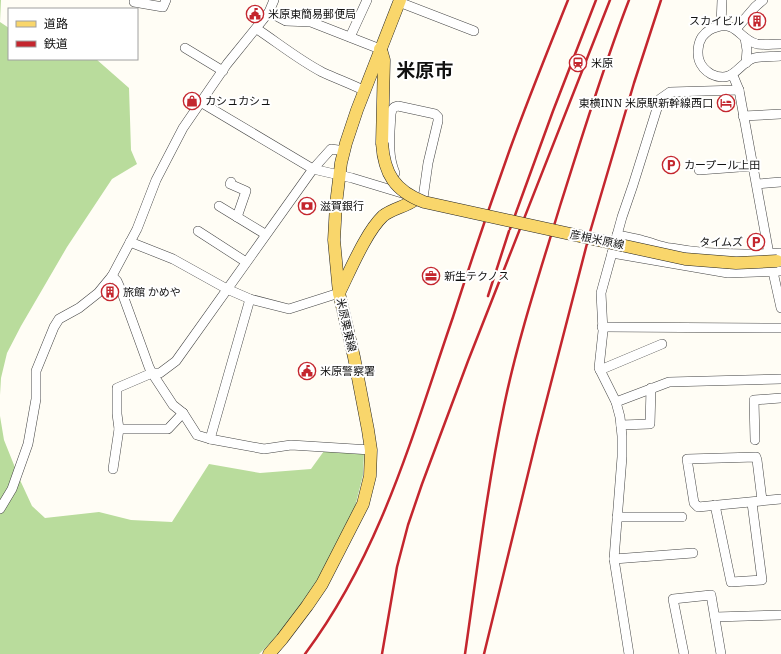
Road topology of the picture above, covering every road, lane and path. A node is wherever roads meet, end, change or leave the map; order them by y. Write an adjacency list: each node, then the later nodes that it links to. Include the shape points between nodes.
1 (166, 0): 7 (street, via 163,7)
2 (274, 0): 8 (street)
3 (367, 0): 13 (street)
4 (722, 0): 9 (street)
5 (762, 0): 11 (street)
6 (399, 1): 12 (street); 17 (main road, 米原栗東線)
7 (134, 2)
8 (269, 12): 10 (street); 13 (street, via 286,21 311,22)
9 (721, 25): 11 (street); 21 (street, via 709,30 700,40 699,60 712,74)
10 (257, 29): 20 (street); 23 (street, via 300,59)
11 (736, 29): 14 (street)
12 (474, 30)
13 (350, 37): 17 (street)
14 (745, 38): 15 (street, via 757,44); 19 (street)
15 (781, 44)
16 (185, 48): 20 (street)
17 (380, 49): 23 (main road, 米原栗東線); 35 (main road, 彦根米原線, bridge, via 384,60 384,162 390,178 401,190)
18 (781, 56): 19 (street, via 753,58)
19 (746, 63): 21 (street)
20 (223, 71): 24 (street)
21 (730, 75): 22 (street)
22 (739, 90): 26 (street); 41 (street, via 670,92 660,99)
23 (365, 91): 27 (main road, 米原栗東線)
24 (202, 103): 29 (street); 42 (street, via 183,128 156,180)
25 (781, 114): 26 (street)
26 (743, 116): 28 (street)
27 (344, 151): 29 (street, via 331,149); 31 (main road, 米原栗東線)
28 (753, 166): 30 (street); 34 (street)
29 (313, 168): 31 (street); 40 (street)
30 (698, 170)
31 (340, 175): 35 (street); 48 (main road, 米原栗東線, via 334,240)
32 (231, 182): 38 (street, via 230,184 246,191)
33 (781, 182): 34 (street)
34 (757, 184): 45 (street)
35 (415, 197): 35 (street, via 424,187 438,117 435,114 398,106 394,107 391,114 389,148 392,167); 37 (street); 45 (main road, 彦根米原線, bridge, via 433,204 685,259 736,263); 48 (main road, via 384,216 372,228)
36 (219, 206): 38 (street)
37 (465, 209)
38 (237, 217): 40 (street)
39 (198, 231): 44 (street)
40 (266, 234): 44 (street)
41 (617, 235): 43 (street); 45 (street, via 667,248)
42 (130, 242): 46 (street); 47 (street, via 173,259)
43 (612, 253): 45 (street, via 728,273); 51 (street, via 601,293)
44 (246, 262): 47 (street)
45 (777, 262): 50 (street)
46 (112, 276): 55 (street, via 121,290); 71 (street, via 98,292 79,308 59,319 54,327 36,371 36,399 28,444 12,489)
47 (227, 289): 49 (street); 55 (street, via 176,362 160,373)
48 (339, 293): 49 (street, via 289,309); 65 (main road, 米原栗東線)
49 (250, 299): 63 (street)
50 (781, 308)
51 (602, 327): 52 (street); 54 (street)
52 (781, 328)
53 (662, 344): 54 (street)
54 (600, 370): 59 (street)
55 (152, 373): 60 (street, via 173,406); 62 (street, via 117,388)
56 (781, 379): 57 (street, via 669,382)
57 (651, 388): 59 (street); 61 (street, via 650,424)
58 (781, 398): 64 (street, via 754,400)
59 (616, 402): 61 (street)
60 (183, 413): 62 (street, via 168,429); 63 (street, via 197,435)
61 (621, 425): 72 (street, via 622,458)
62 (119, 429): 66 (street)
63 (210, 439): 65 (street, via 264,449 291,445)
64 (755, 440)
65 (371, 450): 78 (main road, 米原栗東線, via 370,476 363,504 322,584)
66 (113, 468)
67 (781, 499): 68 (street)
68 (762, 500): 69 (street); 70 (street, via 756,457 687,459 695,506)
69 (752, 502): 70 (street); 70 (street, via 762,580 731,582)
70 (715, 505)
71 (0, 508)
72 (617, 517): 73 (street); 75 (street)
73 (682, 517)
74 (693, 553): 75 (street)
75 (614, 559): 79 (street)
76 (781, 615): 77 (street)
77 (715, 617): 80 (street, via 711,595 673,599); 81 (street)
78 (269, 654)
79 (629, 654)
80 (684, 654)
81 (721, 654)

